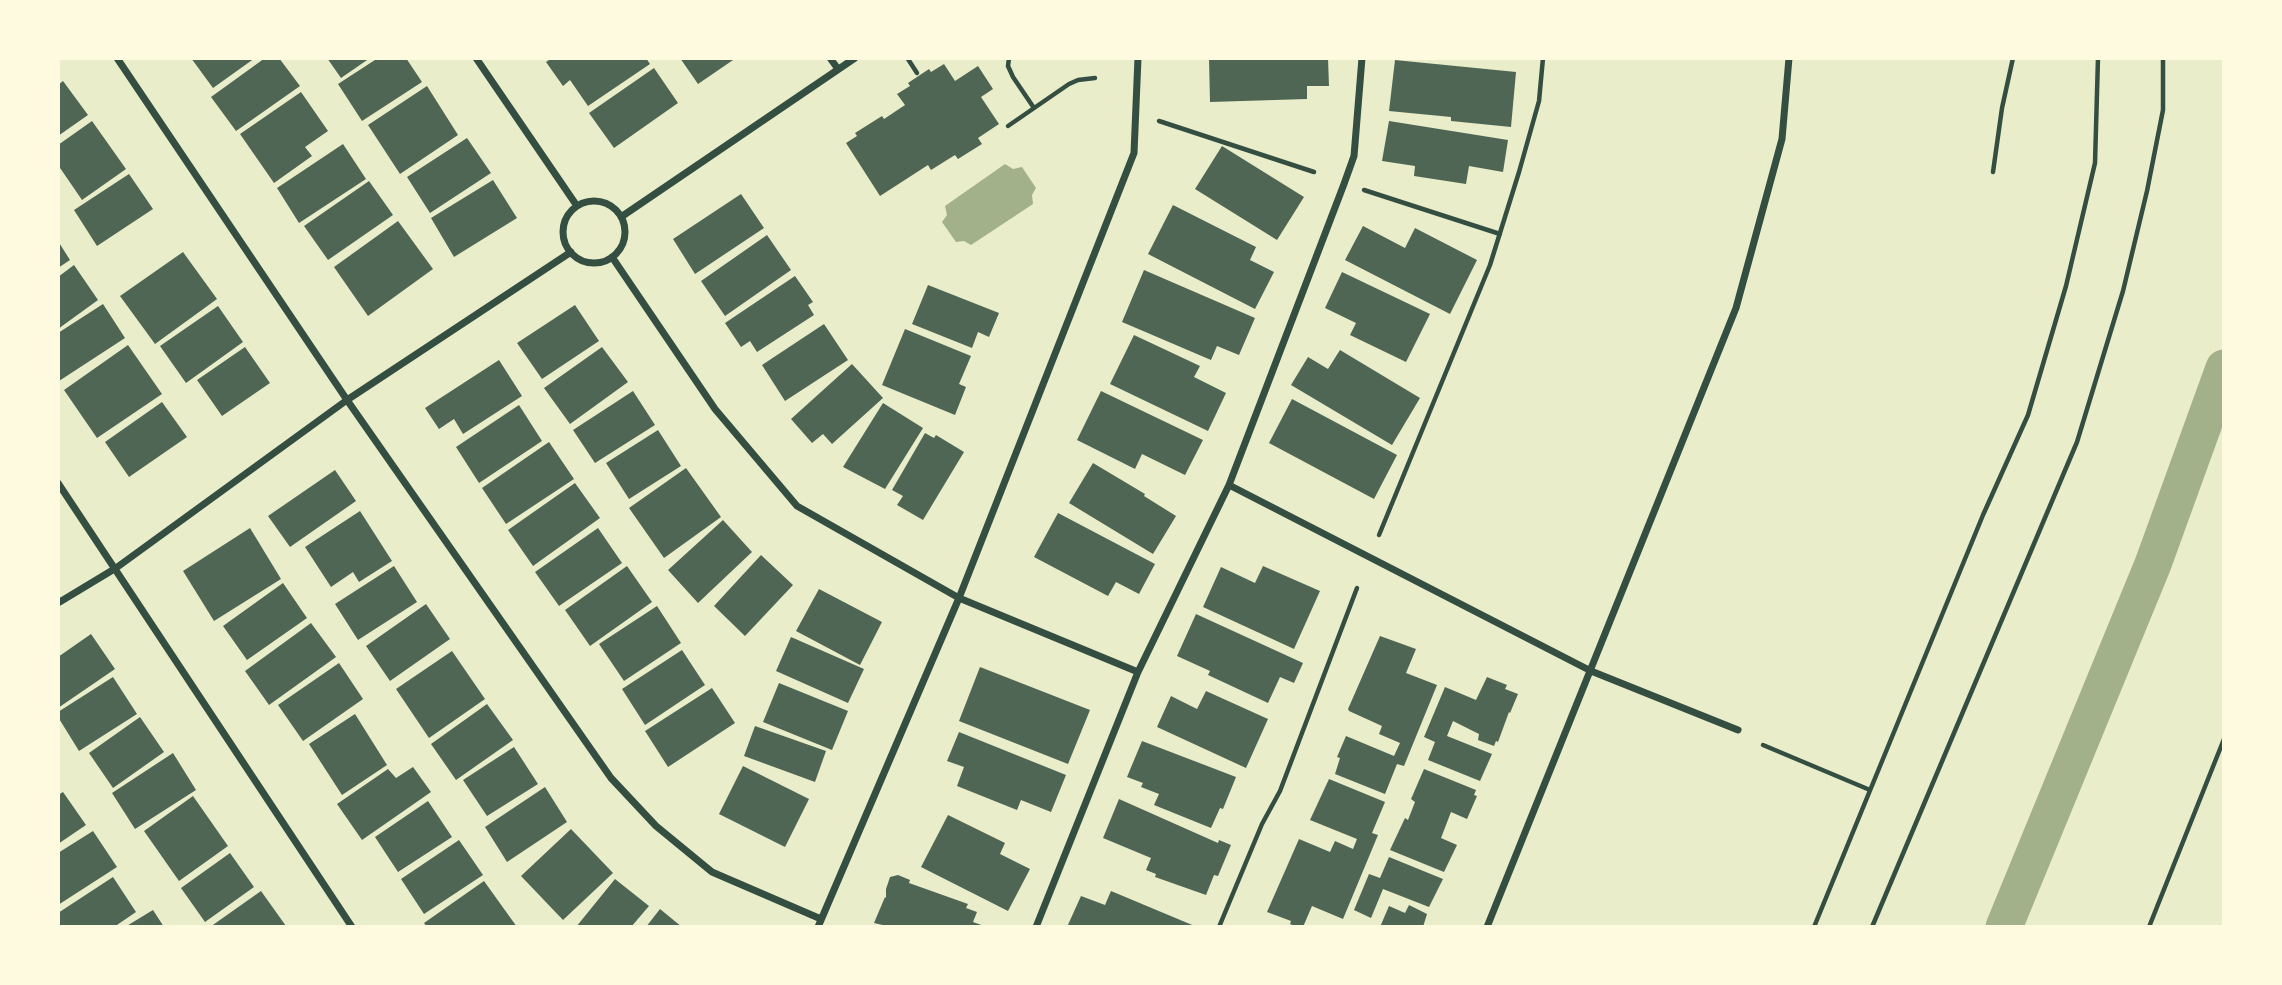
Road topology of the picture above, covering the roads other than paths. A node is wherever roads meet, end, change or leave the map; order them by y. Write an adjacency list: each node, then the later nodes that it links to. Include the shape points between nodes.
1 (117, 58): 13 (street)
2 (476, 58): 9 (street)
3 (830, 58): 8 (street)
4 (855, 58): 8 (street)
5 (1138, 58): 17 (street, via 1134,153)
6 (1362, 58): 15 (street, via 1354,156)
7 (1789, 58): 19 (street, via 1782,139 1735,308)
8 (838, 69): 10 (street)
9 (577, 206): 10 (street, via 601,201); 11 (street, via 564,224 563,239)
10 (621, 217): 12 (street, via 624,239)
11 (570, 252): 12 (street, via 595,262); 13 (street)
12 (612, 257): 17 (street, via 715,409 797,506)
13 (347, 400): 16 (street); 22 (street, via 611,778 656,826 712,872)
14 (58, 484): 16 (street)
15 (1229, 485): 19 (street); 20 (street)
16 (116, 568): 18 (street); 23 (street)
17 (959, 598): 20 (street); 22 (street)
18 (58, 603)
19 (1591, 671): 21 (street); 26 (street)
20 (1138, 672): 25 (street)
21 (1738, 730)
22 (821, 919): 24 (street)
23 (352, 927)
24 (818, 927)
25 (1036, 927)
26 (1487, 927)

